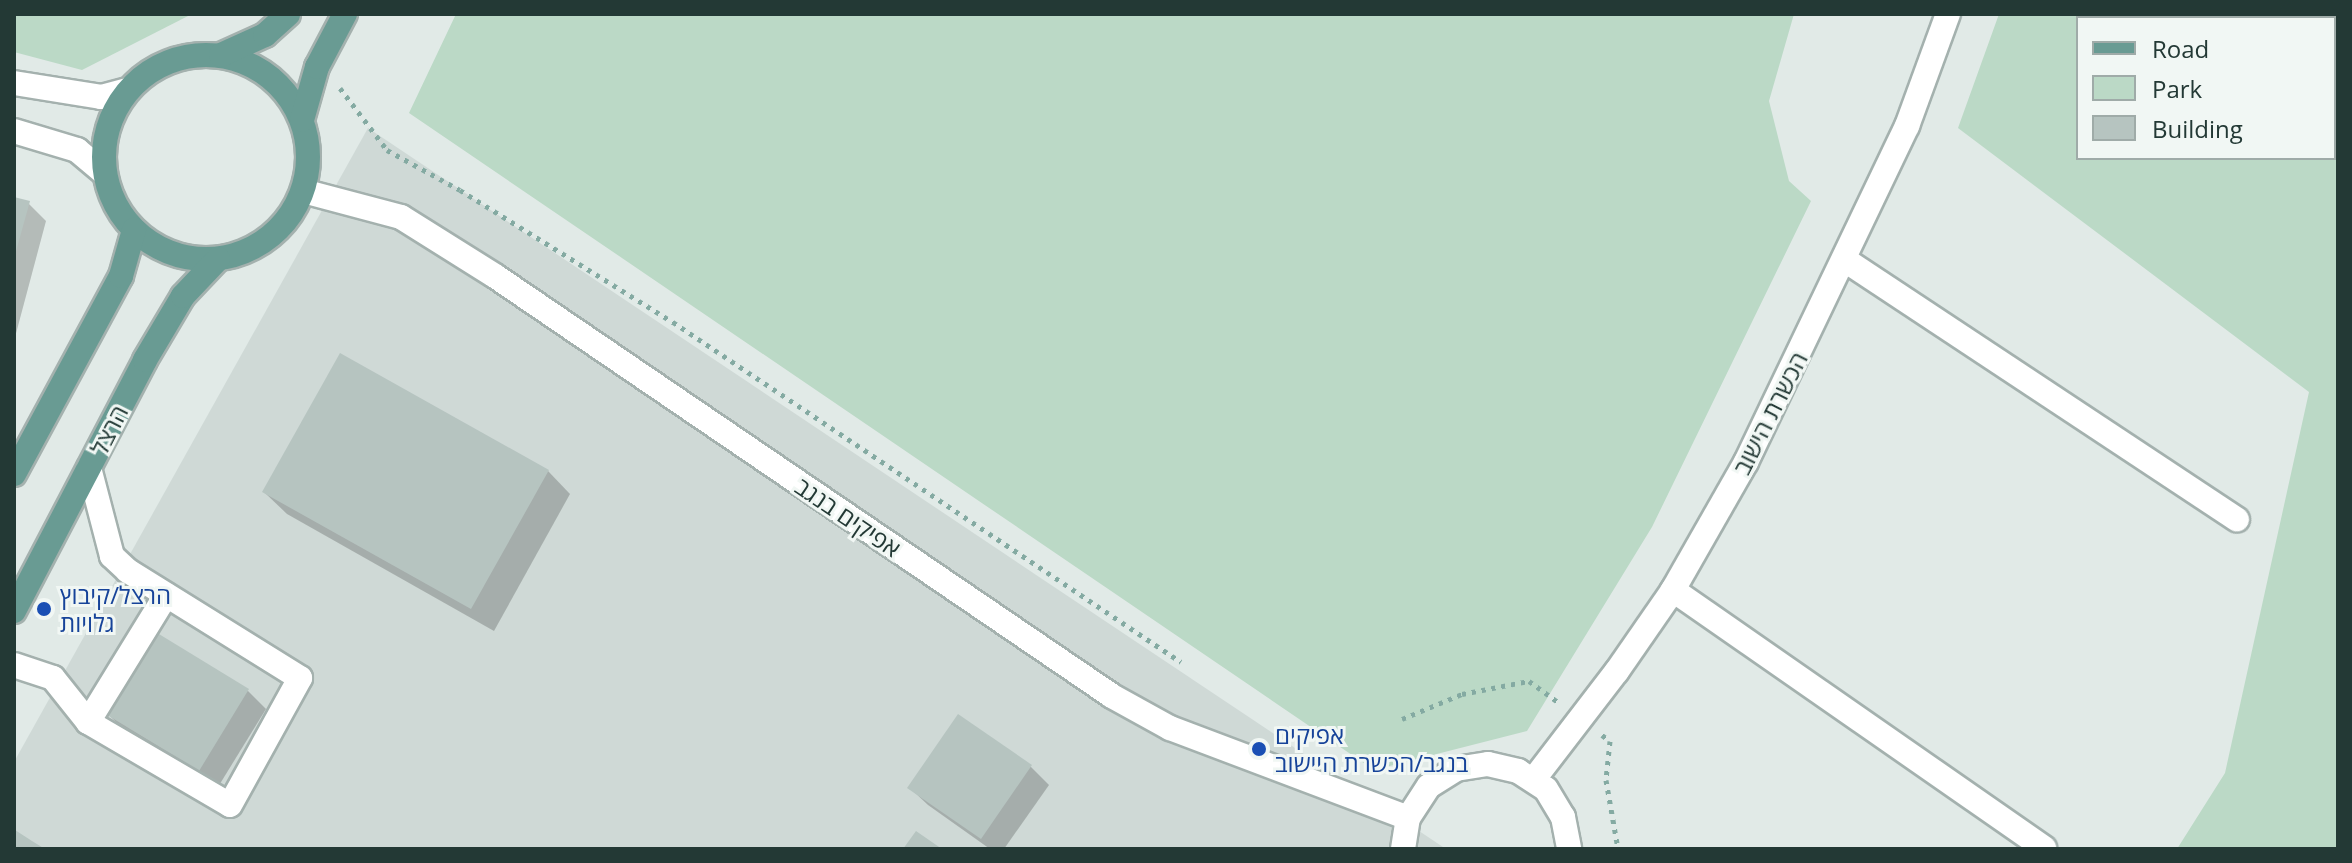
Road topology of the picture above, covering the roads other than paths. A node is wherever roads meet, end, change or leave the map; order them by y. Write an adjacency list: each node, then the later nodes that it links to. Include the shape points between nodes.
1 (288, 14): 4 (main road, via 265,35)
2 (345, 14): 7 (main road, via 317,67)
3 (1948, 14): 13 (street, הכשרת הישוב, via 1907,126)
4 (221, 55): 6 (main road, via 186,56 153,68); 7 (main road, via 270,76)
5 (14, 83): 6 (street, via 101,97)
6 (127, 90): 9 (main road, via 112,115)
7 (302, 120): 10 (main road, via 309,156)
8 (14, 131): 9 (street, via 77,150)
9 (104, 173): 11 (main road, via 115,204)
10 (303, 191): 12 (main road, via 290,217 271,237 246,252); 23 (street, אפיקים בנגב, via 401,217 1112,696 1170,728)
11 (134, 230): 12 (main road, via 159,248 188,258); 15 (main road, via 121,276)
12 (218, 259): 14 (main road, הרצל, via 183,296)
13 (1845, 260): 16 (street); 17 (street, הכשרת הישוב, via 1746,462)
14 (89, 468): 18 (street, via 112,556); 19 (main road, הרצל)
15 (14, 474)
16 (2237, 519)
17 (1673, 590): 22 (street, הכשרת הישוב); 24 (street)
18 (166, 595): 21 (street); 21 (street, via 300,678 230,805)
19 (14, 611)
20 (14, 665): 21 (street, via 53,678)
21 (88, 722)
22 (1534, 779): 23 (street, via 1505,766 1456,769 1429,786); 26 (street, via 1560,809)
23 (1408, 818): 25 (street)
24 (2044, 848)
25 (1403, 849)
26 (1569, 849)

